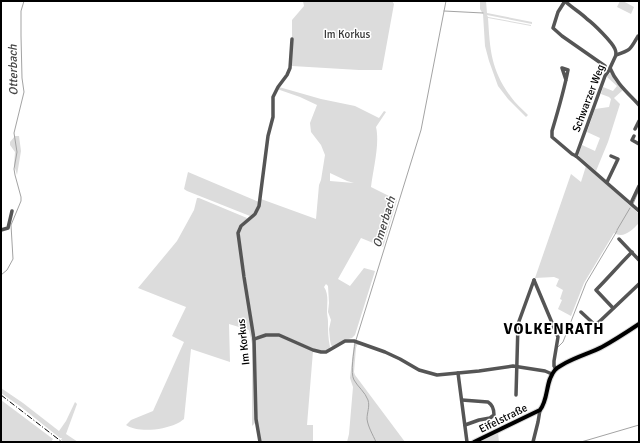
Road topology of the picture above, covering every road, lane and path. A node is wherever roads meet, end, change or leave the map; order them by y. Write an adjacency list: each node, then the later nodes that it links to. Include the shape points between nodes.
1 (565, 1): 4 (street, via 598,29 614,46); 5 (street, via 553,28)
2 (639, 37): 4 (street, Schwarzer Weg, via 631,48)
3 (292, 38): 30 (street, Im Korkus, via 290,68 274,97 259,206 238,233)
4 (616, 55): 6 (street, Schwarzer Weg)
5 (606, 66)
6 (610, 69): 8 (street); 15 (street, Schwarzer Weg, via 605,76)
7 (566, 80): 15 (street, via 552,137)
8 (639, 104)
9 (639, 121): 10 (street)
10 (635, 129)
11 (634, 136): 12 (street)
12 (632, 140): 13 (street); 14 (street)
13 (639, 144)
14 (629, 145)
15 (576, 156): 17 (street)
16 (611, 156): 17 (street, via 620,160)
17 (607, 182): 19 (street)
18 (639, 186): 19 (street)
19 (631, 203): 21 (street)
20 (12, 211): 22 (street, via 8,228)
21 (639, 211)
22 (1, 230)
23 (619, 239): 24 (street)
24 (632, 252): 25 (street); 27 (street, via 596,290)
25 (639, 260)
26 (639, 284): 27 (street)
27 (613, 308): 28 (street, via 595,325)
28 (581, 312)
29 (639, 324): 32 (main road, via 602,347)
30 (254, 339): 33 (street, via 279,334 321,352 326,352 345,340 385,352 419,370 437,375); 39 (street, Im Korkus, via 256,420)
31 (516, 366): 32 (street, via 518,324 534,280 558,337 554,361); 33 (street); 34 (street, via 545,370); 35 (street)
32 (556, 369): 34 (main road)
33 (458, 373): 36 (street)
34 (552, 374): 37 (main road)
35 (516, 395)
36 (462, 400): 38 (street); 38 (street, via 488,402 494,412 490,418)
37 (540, 410): 41 (main road, Eifelstraße); 42 (street)
38 (465, 425): 40 (street)
39 (260, 442)
40 (467, 442)
41 (474, 442)
42 (533, 442)

